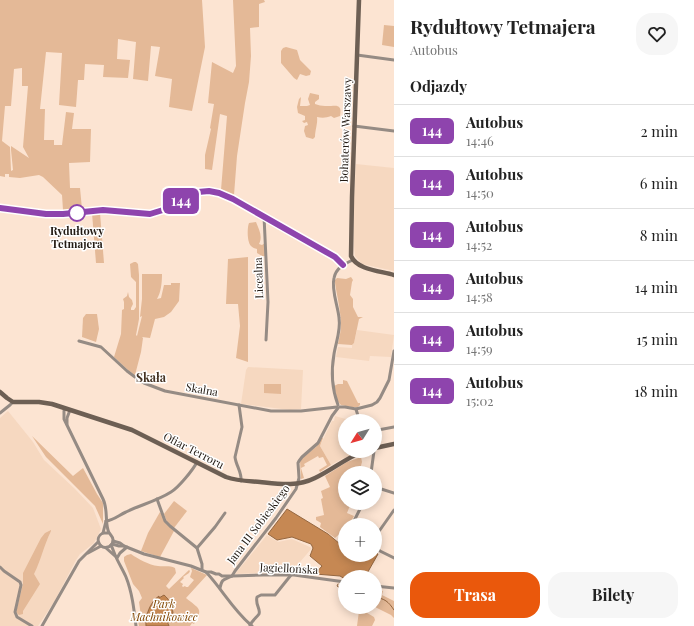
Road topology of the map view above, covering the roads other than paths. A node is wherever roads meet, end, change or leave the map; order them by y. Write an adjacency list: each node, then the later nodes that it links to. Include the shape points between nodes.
1 (359, 0): 2 (street, Bohaterów Warszawy)
2 (357, 55): 3 (street); 4 (street, Bohaterów Warszawy)
3 (394, 60)
4 (354, 126): 5 (street); 8 (street, Bohaterów Warszawy, via 351,247)
5 (394, 131)
6 (0, 208): 7 (street, via 46,214 103,210 150,214 198,192 209,191 233,199)
7 (264, 216): 9 (street, via 335,257); 11 (street, Licealna, via 268,302)
8 (353, 260): 9 (street); 10 (street, via 360,266)
9 (343, 265): 17 (street, via 334,280 340,322 332,367)
10 (394, 275)
11 (266, 340)
12 (79, 341): 16 (street, Skalna, via 101,347 127,371 158,389)
13 (394, 351): 19 (street, via 389,380 378,400)
14 (0, 392): 15 (street)
15 (13, 402): 18 (street, Ofiar Terroru, via 44,403); 20 (street)
16 (239, 405): 17 (street, Skalna, via 286,412); 28 (street, via 242,427 235,458 241,474)
17 (338, 407): 19 (street, Skalna); 29 (street, via 318,443 299,461)
18 (67, 408): 27 (street, Ofiar Terroru, via 132,430); 36 (street, via 64,417 105,503)
19 (356, 409): 21 (street)
20 (0, 413)
21 (357, 414)
22 (394, 427): 23 (street)
23 (382, 429)
24 (394, 444): 25 (street)
25 (382, 447)
26 (350, 458): 29 (street, Ofiar Terroru, via 314,478)
27 (197, 462): 28 (street, Ofiar Terroru); 33 (street, via 172,492)
28 (240, 481): 29 (street, Ofiar Terroru)
29 (298, 483): 56 (street, Jana III Sobieskiego)
30 (394, 487): 32 (street)
31 (382, 488): 32 (street)
32 (393, 492)
33 (157, 499): 36 (street, via 125,512 114,520); 45 (street, via 165,521)
34 (394, 510): 37 (street)
35 (225, 513): 45 (street)
36 (106, 521): 38 (street); 39 (street)
37 (382, 527)
38 (103, 533): 39 (street); 40 (street)
39 (109, 533): 41 (street, via 112,536)
40 (98, 542): 42 (street); 47 (street)
41 (112, 543): 43 (street); 44 (street); 48 (street)
42 (101, 546): 44 (street); 47 (street)
43 (125, 547): 48 (street); 51 (street)
44 (106, 548): 48 (street)
45 (197, 548): 51 (street)
46 (382, 552): 49 (street)
47 (87, 554): 64 (street, via 79,561)
48 (116, 557): 65 (street, via 130,588)
49 (394, 558)
50 (0, 567): 63 (street, via 20,582 15,615)
51 (202, 569): 52 (street)
52 (206, 572): 53 (street); 57 (street)
53 (216, 574): 55 (street); 57 (street)
54 (291, 575): 56 (street, Jagiellońska); 58 (street, Jagiellońska); 62 (street, via 275,595 257,597 259,614)
55 (222, 576): 56 (street, Jagiellońska); 59 (street)
56 (232, 576): 59 (street)
57 (213, 578): 59 (street, via 214,581)
58 (338, 581)
59 (220, 582): 62 (street, via 221,591)
60 (382, 587): 61 (street)
61 (394, 588)
62 (251, 625)
63 (32, 626)
64 (42, 626)
65 (136, 626)

